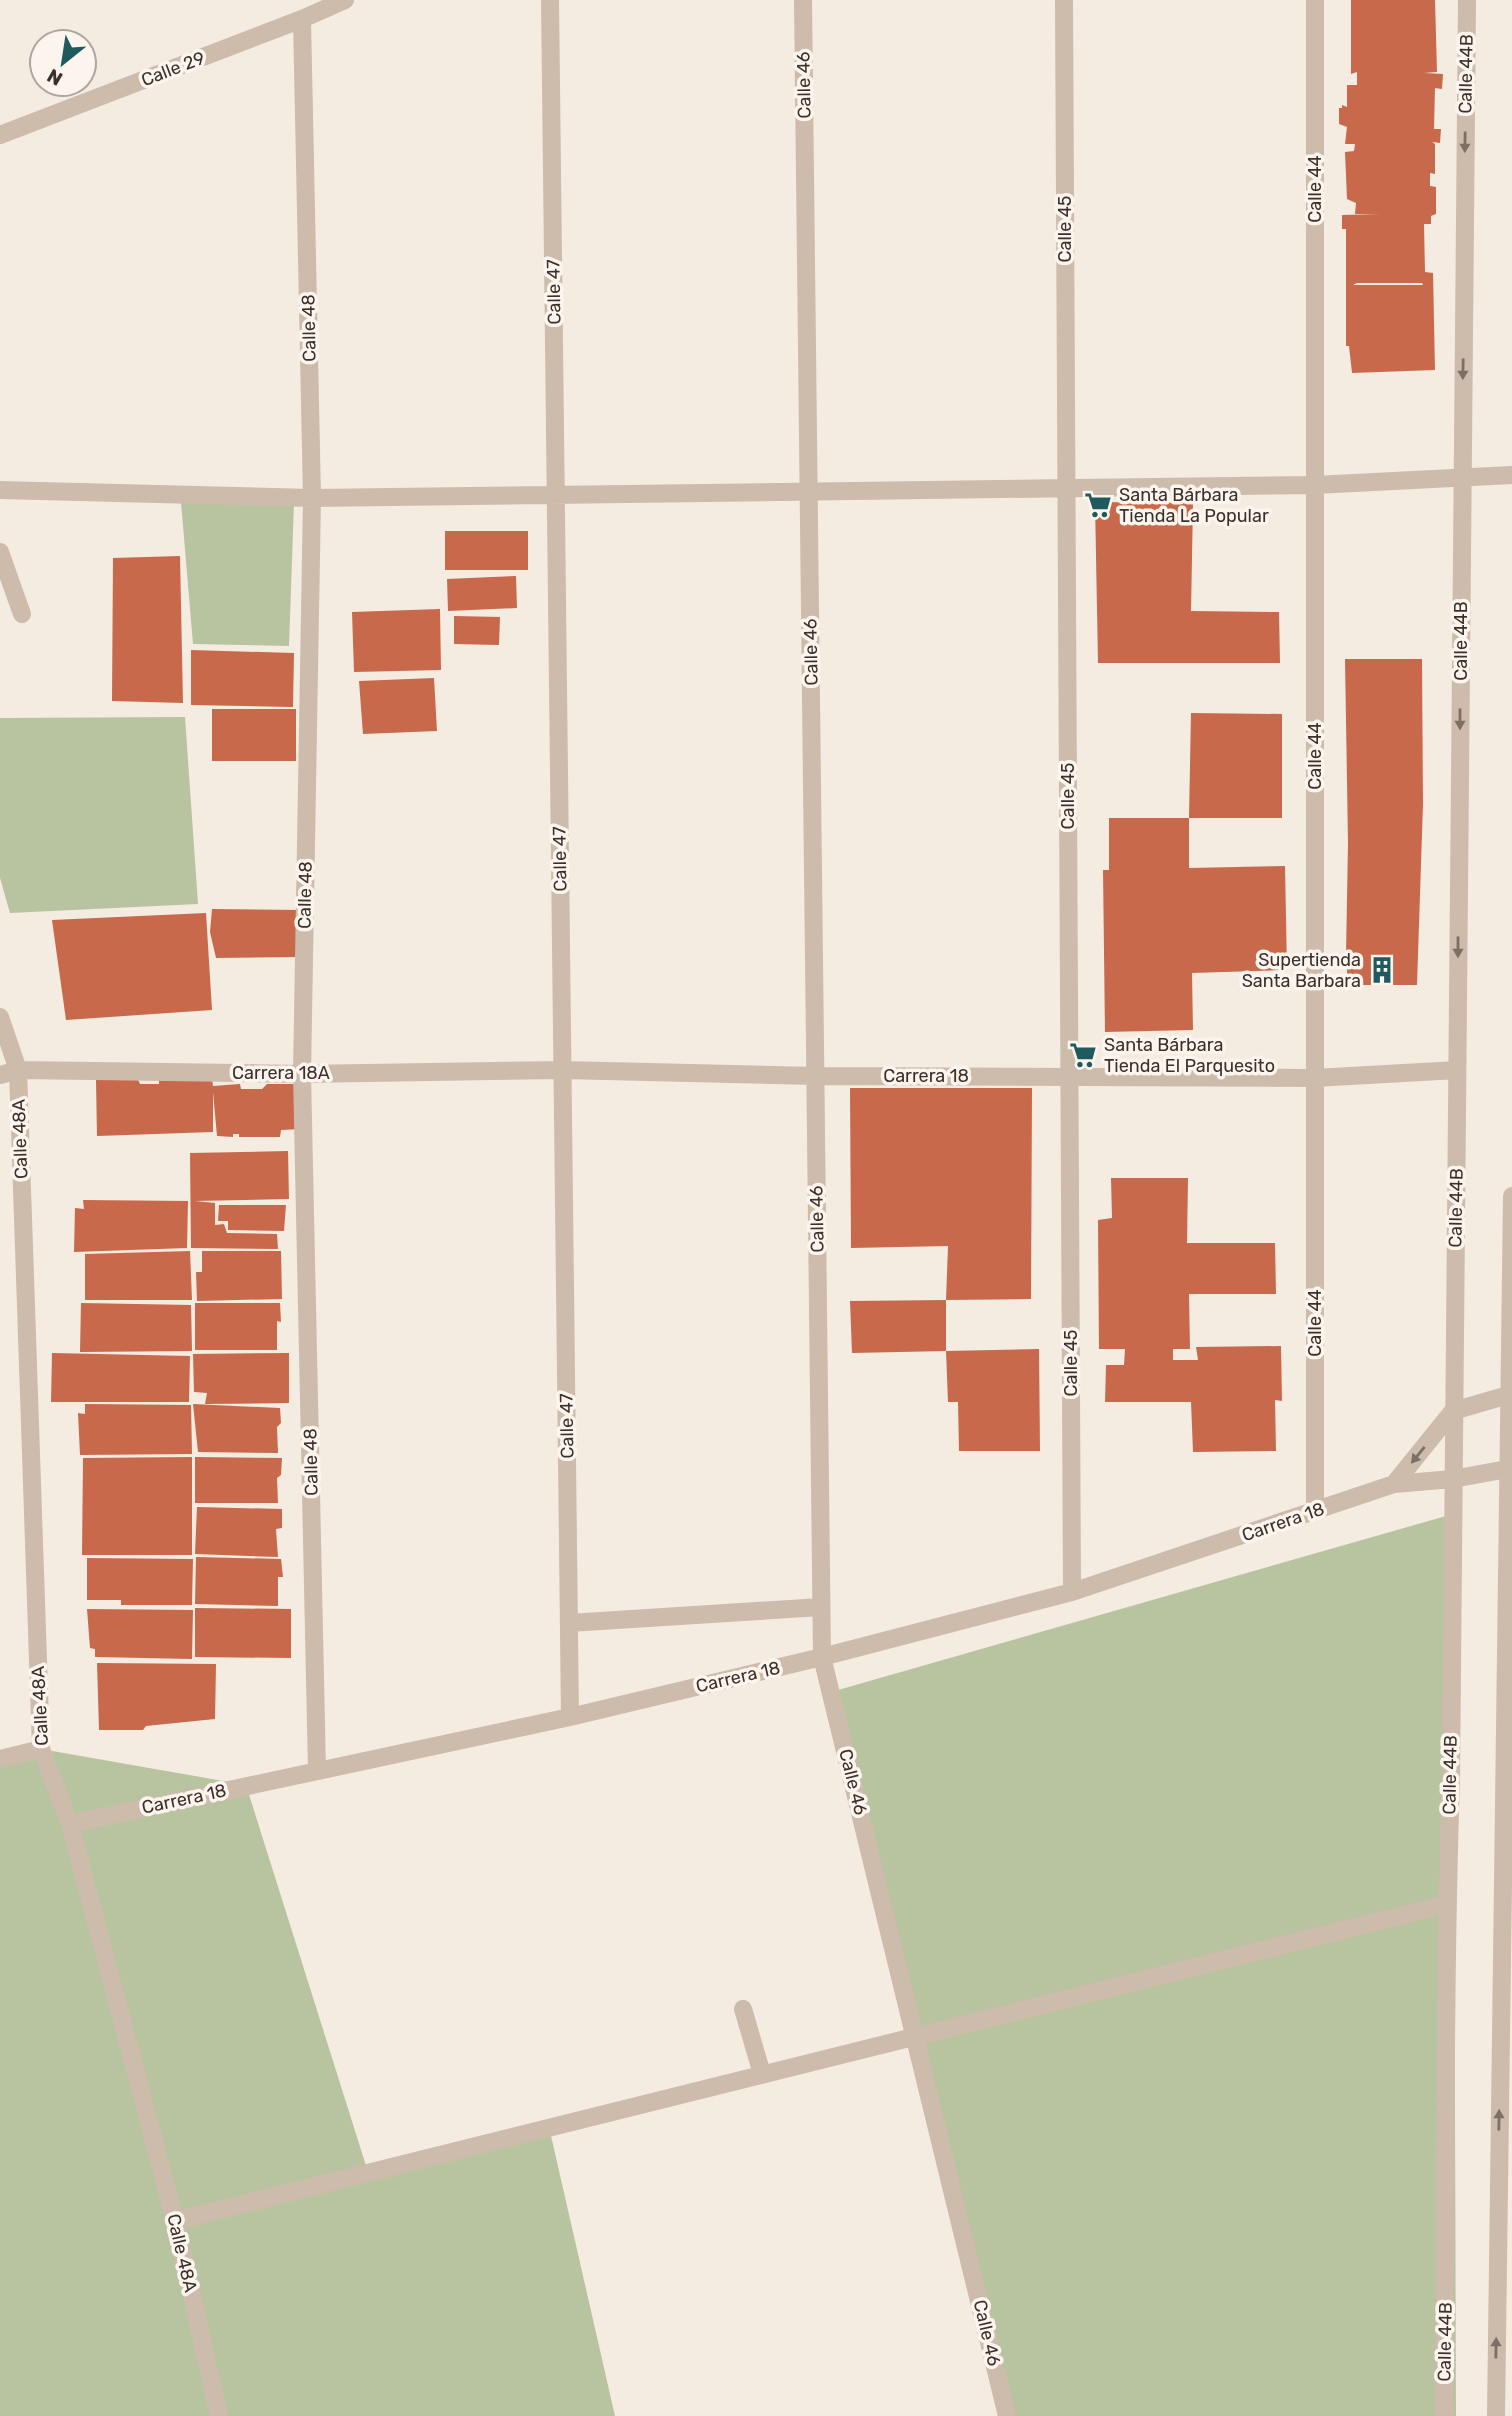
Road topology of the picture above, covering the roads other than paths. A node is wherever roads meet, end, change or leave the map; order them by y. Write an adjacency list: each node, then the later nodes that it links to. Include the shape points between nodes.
1 (345, 0): 7 (street, Calle 29)
2 (550, 0): 15 (street, Calle 47)
3 (803, 0): 14 (street, Calle 46)
4 (1064, 0): 12 (street, Calle 45)
5 (1315, 0): 11 (street, Calle 44)
6 (1467, 0): 10 (street, Calle 44B, one-way to 10)
7 (302, 19): 8 (street, Calle 29); 16 (street, Calle 48)
8 (0, 135)
9 (1512, 475): 10 (street)
10 (1462, 476): 11 (street); 21 (street, Calle 44B, one-way to 21)
11 (1315, 485): 12 (street); 26 (street, Calle 44)
12 (1067, 489): 14 (street); 25 (street, Calle 45)
13 (0, 490): 16 (street)
14 (809, 492): 15 (street); 24 (street, Calle 46)
15 (556, 495): 16 (street); 20 (street, Calle 47)
16 (312, 498): 23 (street, Calle 48)
17 (0, 552): 18 (street)
18 (22, 614)
19 (0, 1017): 22 (street, Calle 48A)
20 (563, 1070): 23 (street, Carrera 18A); 24 (street, Carrera 18); 36 (street, Calle 47)
21 (1457, 1070): 26 (street, Carrera 18); 29 (street, Calle 44B)
22 (9, 1072): 23 (street, Carrera 18A); 39 (street, Calle 48A)
23 (302, 1074): 41 (street, Calle 48)
24 (815, 1076): 25 (street, Carrera 18); 35 (street, Calle 46)
25 (1069, 1077): 26 (street, Carrera 18); 34 (street, Calle 45)
26 (1315, 1078): 33 (street, Calle 44)
27 (1512, 1196): 28 (street)
28 (1511, 1394): 29 (street); 30 (street)
29 (1453, 1412): 31 (street, Calle 44B); 32 (street, one-way to 32)
30 (1510, 1469): 31 (street, Carrera 18); 42 (street)
31 (1453, 1479): 32 (street, Carrera 18); 44 (street, Calle 44B)
32 (1394, 1484): 33 (street, Carrera 18)
33 (1315, 1511): 34 (street, Carrera 18)
34 (1072, 1592): 37 (street, Carrera 18)
35 (821, 1607): 36 (street); 37 (street, Calle 46)
36 (569, 1623): 38 (street, Calle 47)
37 (822, 1657): 38 (street, Carrera 18); 47 (street, Calle 46)
38 (570, 1717): 41 (street, Carrera 18)
39 (41, 1749): 40 (street); 43 (street, Calle 48A)
40 (0, 1759)
41 (317, 1771): 43 (street, Carrera 18)
42 (1508, 1779): 45 (street)
43 (70, 1824): 49 (street, Calle 48A)
44 (1447, 1904): 47 (street); 52 (street, Calle 44B)
45 (1507, 1991): 53 (street, one-way to 45)
46 (743, 2009): 48 (street)
47 (916, 2036): 48 (street); 51 (street, Calle 46)
48 (762, 2074): 49 (street)
49 (175, 2221): 50 (street, Calle 48A)
50 (219, 2416)
51 (1007, 2416)
52 (1444, 2416)
53 (1496, 2416)

